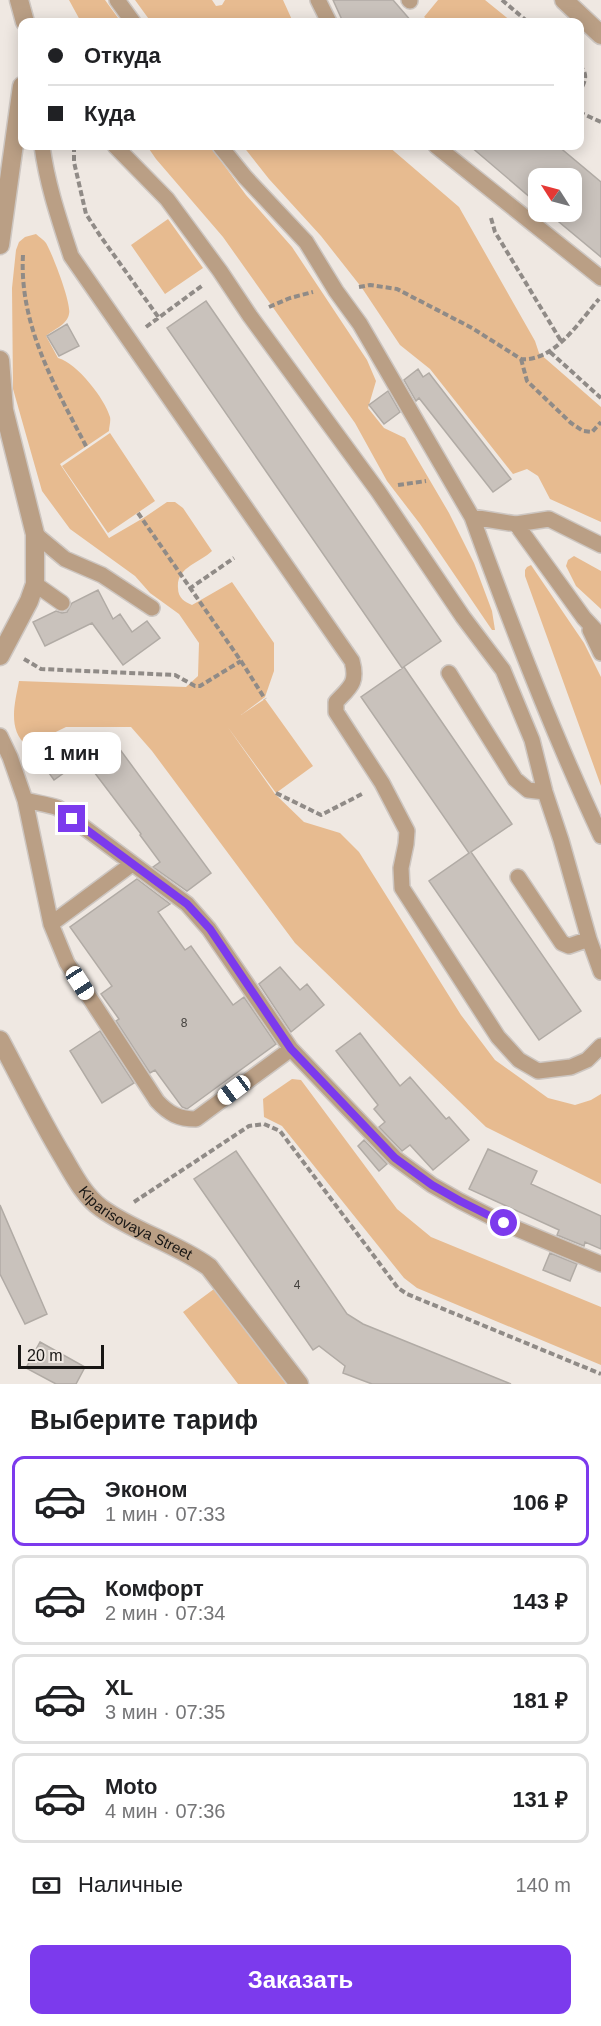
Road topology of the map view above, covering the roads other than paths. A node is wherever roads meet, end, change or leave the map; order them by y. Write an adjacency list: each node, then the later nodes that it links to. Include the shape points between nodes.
1 (19, 0): 5 (street)
2 (117, 0): 6 (lane)
3 (318, 0): 7 (lane)
4 (564, 0): 8 (street)
5 (24, 18)
6 (130, 18)
7 (327, 18)
8 (583, 18)
9 (584, 19): 10 (street)
10 (601, 35)
11 (18, 115): 16 (street)
12 (43, 150): 44 (lane, via 71,256 352,661 353,684 336,702 336,712 382,783 407,831 402,888 498,1037 519,1060 538,1071 571,1068 587,1060)
13 (119, 150): 33 (lane, via 166,199 378,491 503,670)
14 (223, 150): 19 (lane, via 306,242 360,324)
15 (441, 150): 17 (lane)
16 (0, 245)
17 (601, 278)
18 (0, 360): 21 (street, via 4,410)
19 (472, 517): 20 (lane); 34 (lane)
20 (516, 524): 22 (lane, via 549,519); 26 (lane)
21 (35, 534): 23 (street); 25 (lane, via 65,559 102,574)
22 (601, 544)
23 (35, 584): 24 (lane); 29 (street)
24 (62, 603)
25 (152, 608)
26 (584, 618): 27 (lane); 28 (lane); 30 (lane)
27 (601, 629)
28 (601, 636)
29 (3, 651)
30 (601, 653)
31 (449, 673): 35 (lane, via 515,779 528,790)
32 (0, 736): 36 (lane)
33 (532, 740): 34 (lane); 35 (lane)
34 (559, 742): 37 (lane)
35 (545, 792): 41 (lane)
36 (25, 800): 38 (lane, via 58,808); 40 (lane)
37 (601, 836)
38 (132, 864): 40 (lane); 45 (lane, via 187,904 210,929)
39 (518, 877): 41 (lane, via 562,943 569,946)
40 (51, 924): 45 (lane, via 67,963 157,1101 175,1116 196,1119)
41 (589, 939): 42 (lane)
42 (601, 972)
43 (0, 1040): 47 (street, Kiparisovaya Street, via 78,1183 98,1206 193,1256 208,1268)
44 (601, 1046)
45 (291, 1049): 46 (lane, via 395,1158 432,1185 504,1223)
46 (601, 1264)
47 (299, 1384)

